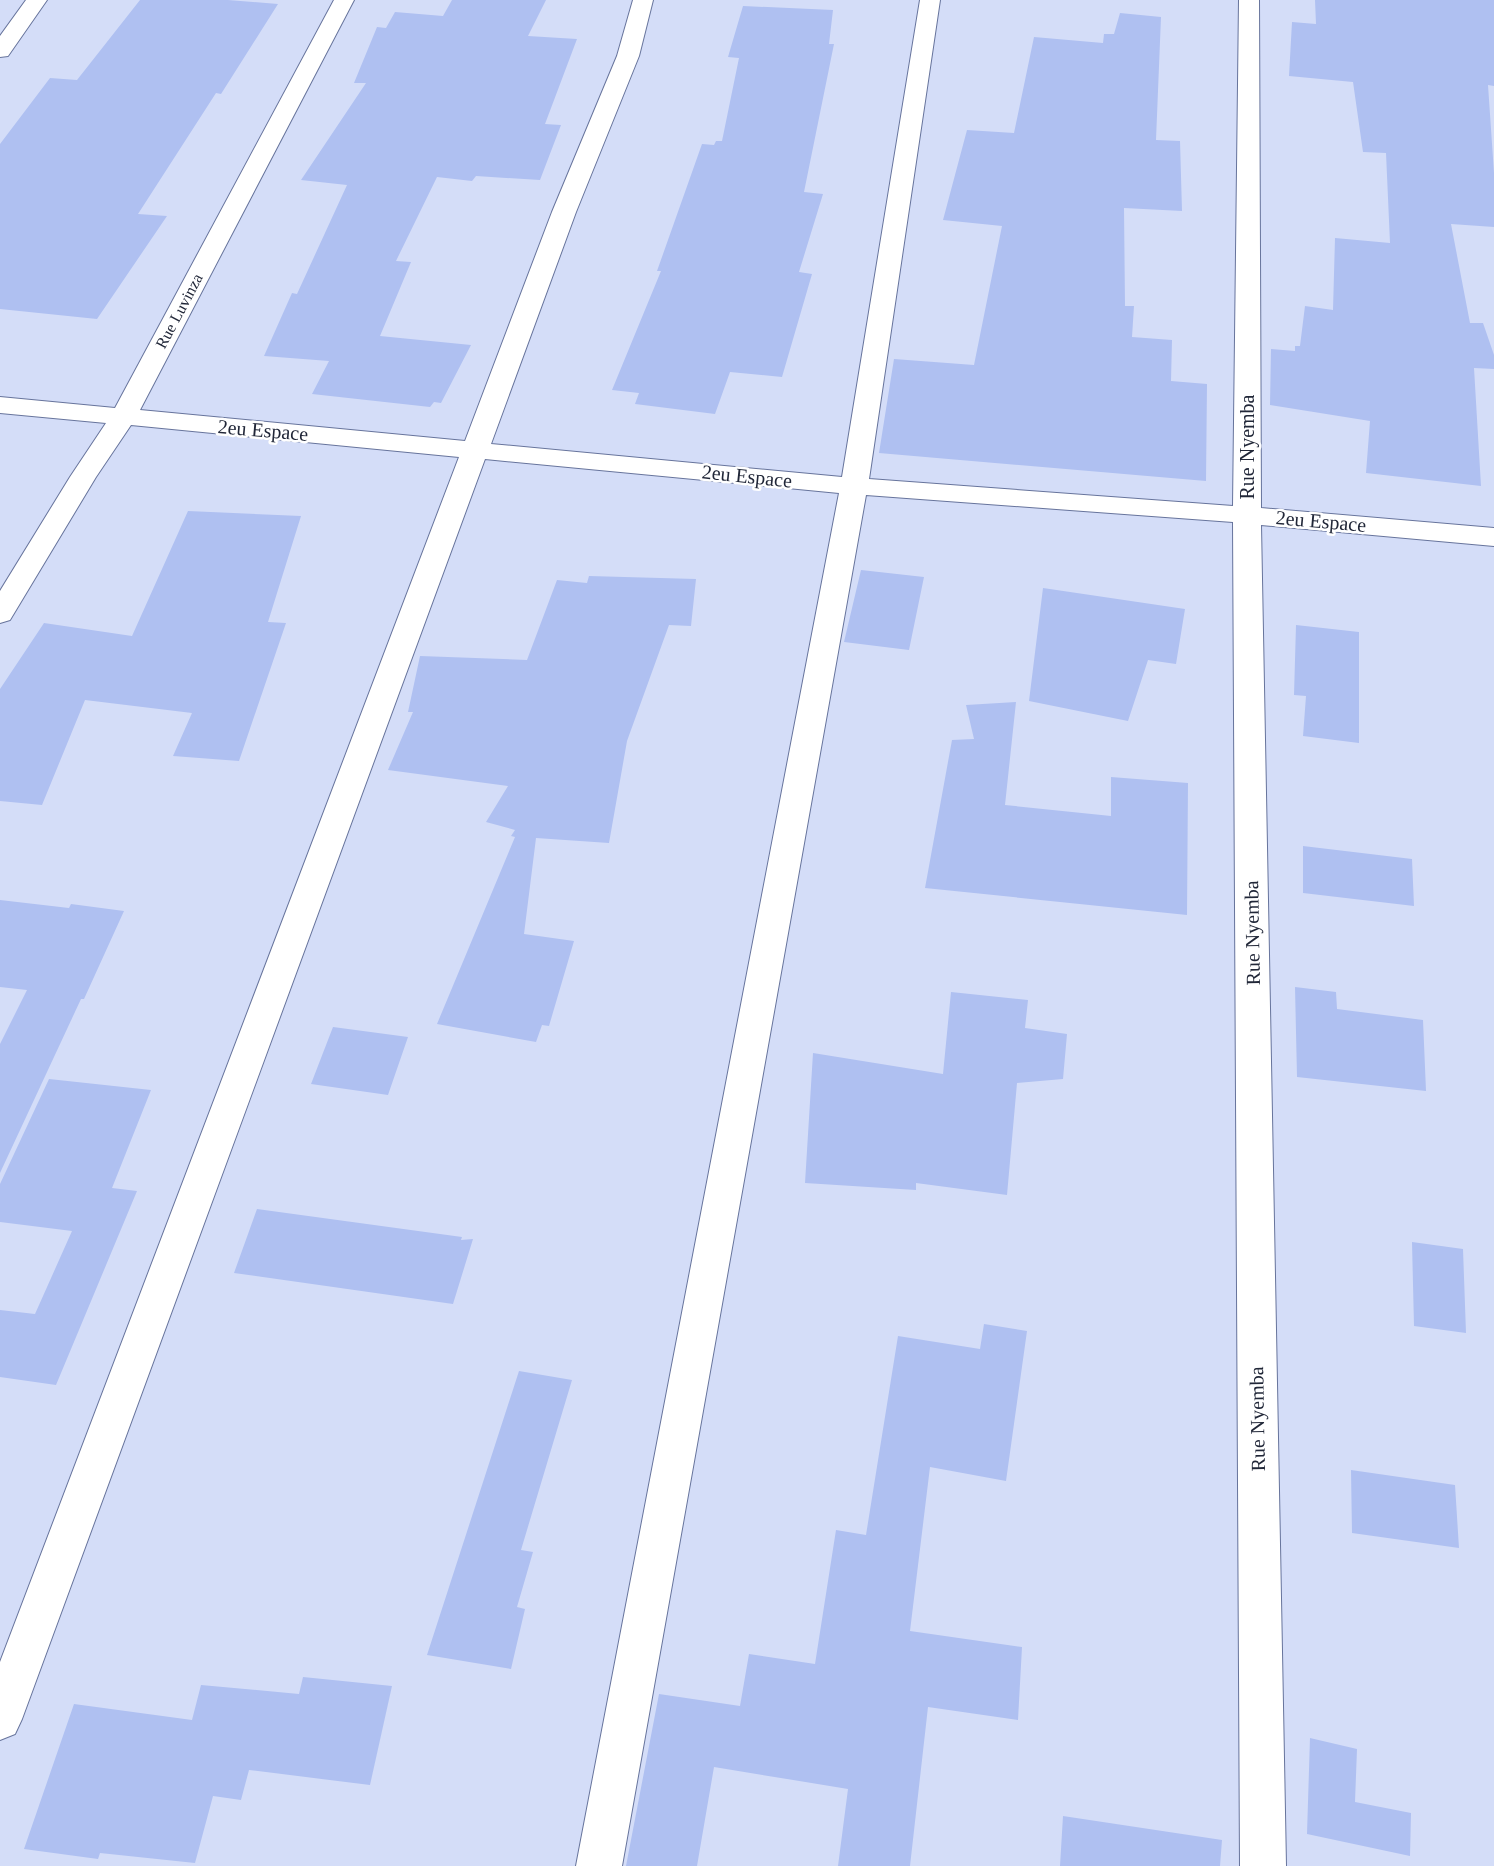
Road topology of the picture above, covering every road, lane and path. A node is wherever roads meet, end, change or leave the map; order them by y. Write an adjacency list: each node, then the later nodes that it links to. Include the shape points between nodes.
1 (37, 0): 6 (street)
2 (344, 0): 8 (street, Rue Luvinza)
3 (644, 0): 9 (street, via 628,56 564,212)
4 (930, 0): 10 (street)
5 (1249, 0): 11 (street, Rue Nyemba)
6 (0, 51)
7 (0, 405): 8 (street, 2eu Espace)
8 (123, 416): 9 (street, 2eu Espace); 13 (street, Rue Luvinza)
9 (476, 450): 10 (street, 2eu Espace); 14 (street)
10 (854, 486): 11 (street, 2eu Espace); 15 (street)
11 (1247, 515): 12 (street, 2eu Espace); 16 (street, Rue Nyemba)
12 (1494, 537)
13 (0, 614)
14 (0, 1719)
15 (599, 1866)
16 (1263, 1866)

